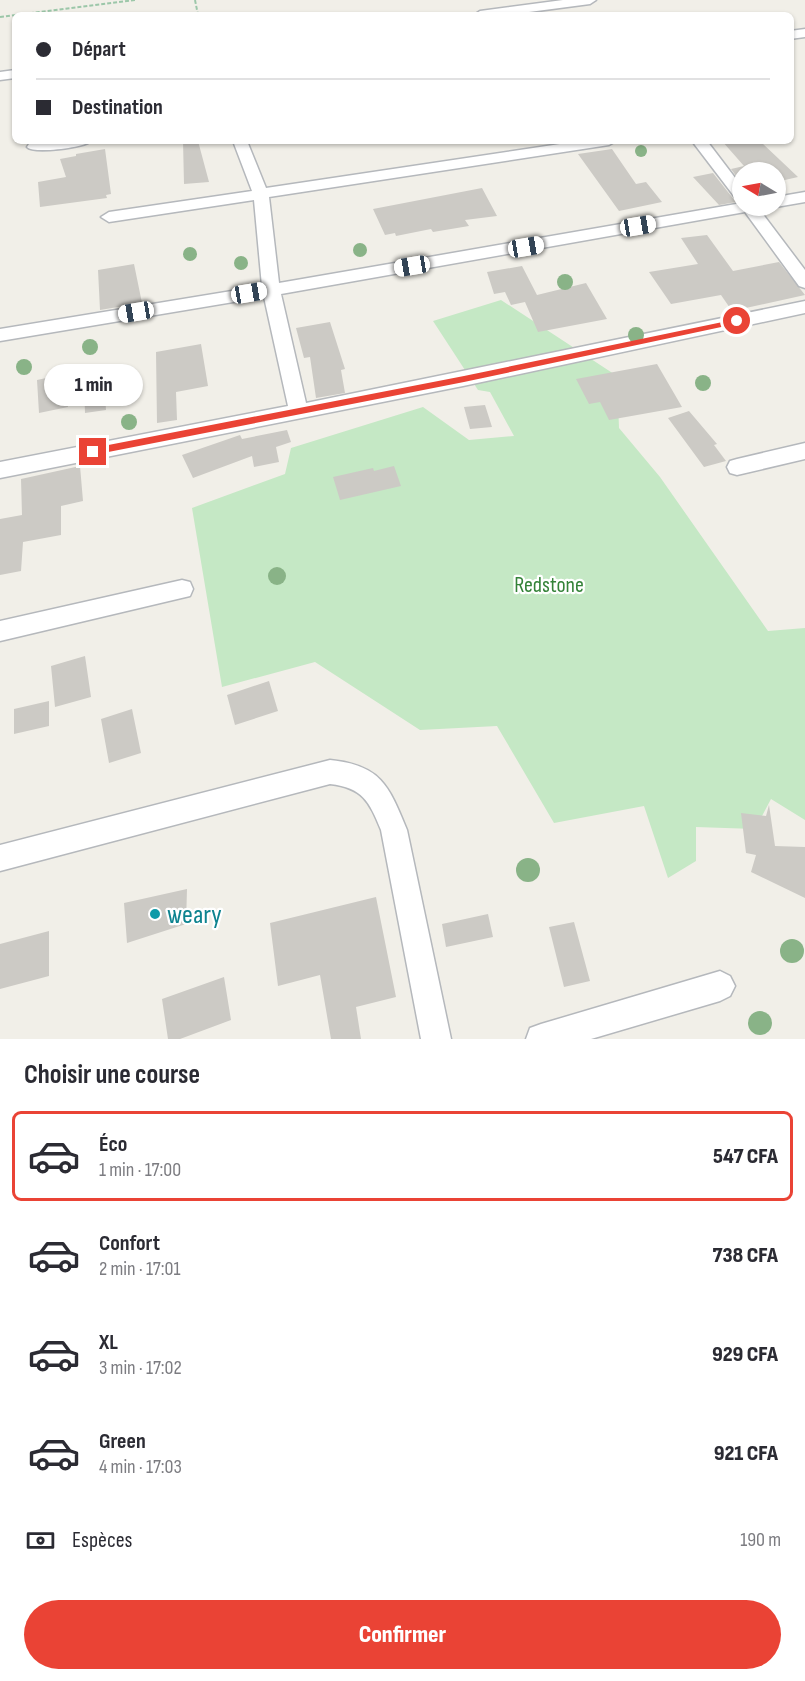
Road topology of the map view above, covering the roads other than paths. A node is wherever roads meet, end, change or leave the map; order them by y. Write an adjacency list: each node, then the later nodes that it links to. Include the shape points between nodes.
1 (584, 0): 2 (street); 3 (street); 4 (street)
2 (590, 0)
3 (501, 12)
4 (594, 12)
5 (59, 144): 9 (street)
6 (241, 144): 11 (street)
7 (589, 144): 11 (street)
8 (701, 144): 10 (street)
9 (34, 147)
10 (732, 184)
11 (261, 194): 16 (street); 18 (street)
12 (805, 196): 13 (street)
13 (786, 200)
14 (732, 209): 18 (street)
15 (758, 216): 17 (street)
16 (109, 217)
17 (805, 282)
18 (271, 289): 20 (street); 21 (street)
19 (805, 307): 21 (street)
20 (0, 335)
21 (299, 412): 24 (street)
22 (805, 450): 23 (street)
23 (737, 467)
24 (0, 470)
25 (182, 589): 26 (street)
26 (0, 631)
27 (0, 858): 29 (street, via 330,772 364,779 381,798 394,830)
28 (720, 986): 30 (street)
29 (436, 1039)
30 (542, 1039)

